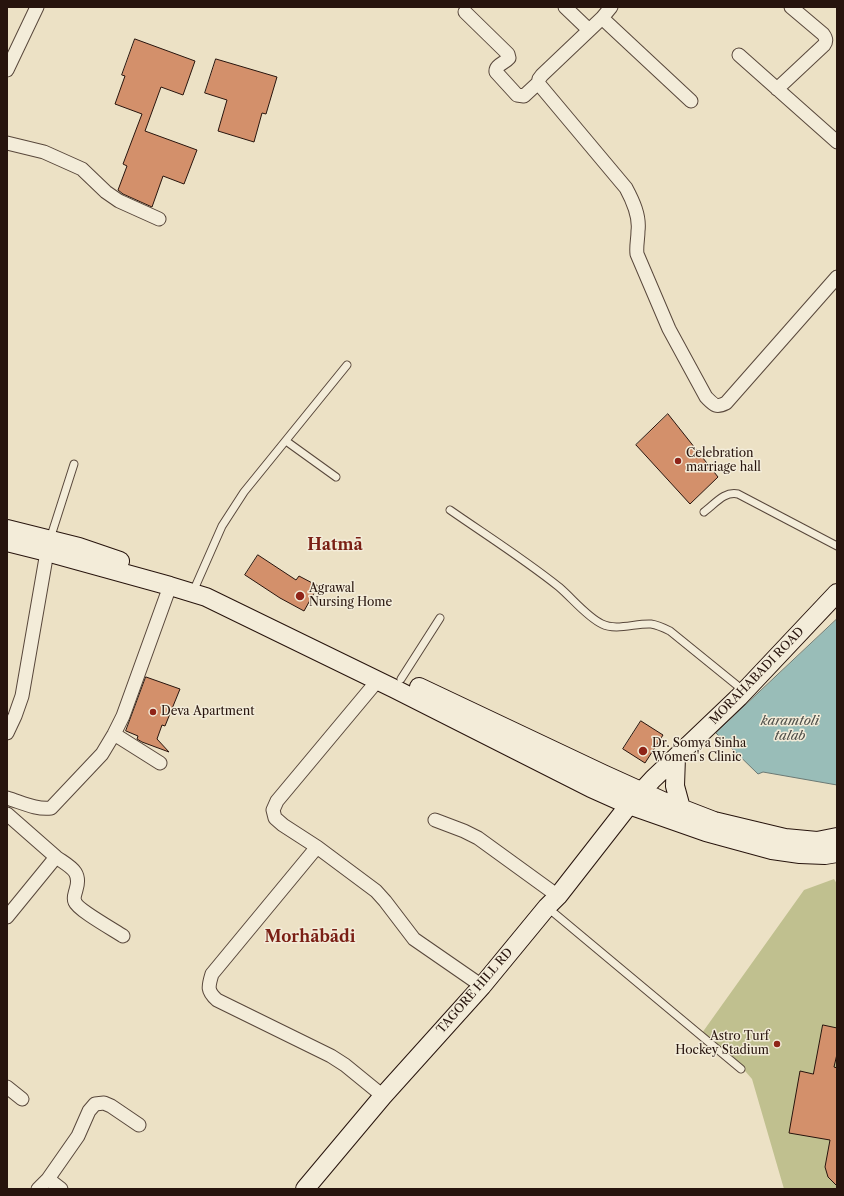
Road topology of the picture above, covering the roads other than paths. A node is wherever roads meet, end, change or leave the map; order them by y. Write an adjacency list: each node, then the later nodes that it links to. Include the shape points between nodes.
1 (37, 7): 9 (street)
2 (565, 7): 7 (street)
3 (611, 7): 6 (street)
4 (791, 7): 11 (street, via 824,34 826,41)
5 (465, 12): 10 (street, via 508,54 509,58 497,67 496,72 517,95 524,96)
6 (602, 18): 7 (street); 12 (street)
7 (589, 30): 10 (street, via 542,75)
8 (739, 55): 11 (street)
9 (7, 70)
10 (538, 83): 16 (street, via 626,188 632,200 639,229 636,254 669,329 706,397 713,404 726,404)
11 (777, 89): 13 (street)
12 (692, 101)
13 (837, 142)
14 (7, 143): 15 (street, via 44,152 82,169 119,202)
15 (159, 219)
16 (837, 277)
17 (347, 365): 18 (lane)
18 (286, 441): 20 (lane); 27 (lane, via 244,492 222,526)
19 (74, 464): 25 (lane)
20 (336, 477)
21 (450, 510): 33 (lane, via 561,588 603,625 661,626)
22 (704, 512): 26 (lane, via 727,494 738,494)
23 (7, 529): 25 (main road)
24 (7, 542): 25 (main road)
25 (48, 546): 27 (main road, via 79,548); 28 (main road); 34 (street, via 22,696)
26 (837, 546)
27 (196, 585): 31 (main road)
28 (170, 586): 32 (main road, via 206,597); 35 (street, via 123,716)
29 (837, 593): 33 (main road, MORAHABADI ROAD)
30 (440, 618): 31 (lane)
31 (401, 679): 38 (main road)
32 (378, 680): 40 (main road); 45 (street, via 277,801 273,810 274,818)
33 (744, 691): 36 (main road, MORAHABADI ROAD)
34 (7, 733)
35 (114, 734): 37 (street); 39 (street, via 102,754 51,808 39,808)
36 (676, 757): 38 (main road, MORAHABADI ROAD); 41 (main road, via 676,786)
37 (160, 763)
38 (642, 791): 40 (main road, TAGORE HILL RD); 41 (main road)
39 (7, 798)
40 (629, 805): 46 (main road, via 706,832 772,850 825,855); 48 (main road, TAGORE HILL RD)
41 (682, 808): 44 (main road, via 714,821 785,838 817,841)
42 (7, 814): 47 (street)
43 (435, 820): 48 (street, via 478,838)
44 (837, 837)
45 (317, 847): 51 (street, via 376,891 414,939); 54 (street, via 212,974 209,985 211,994 217,1000 331,1056)
46 (837, 852)
47 (56, 857): 49 (street); 50 (street, via 77,875 79,882 74,895 75,903)
48 (552, 901): 51 (main road, TAGORE HILL RD); 52 (lane)
49 (7, 917)
50 (123, 936)
51 (482, 986): 54 (main road, TAGORE HILL RD)
52 (741, 1069)
53 (7, 1087): 55 (street)
54 (384, 1096): 60 (main road, TAGORE HILL RD)
55 (22, 1099)
56 (139, 1125): 57 (street, via 111,1106 104,1103 95,1104 88,1111 78,1136)
57 (48, 1179): 58 (street); 59 (street)
58 (38, 1189)
59 (61, 1189)
60 (305, 1189)

